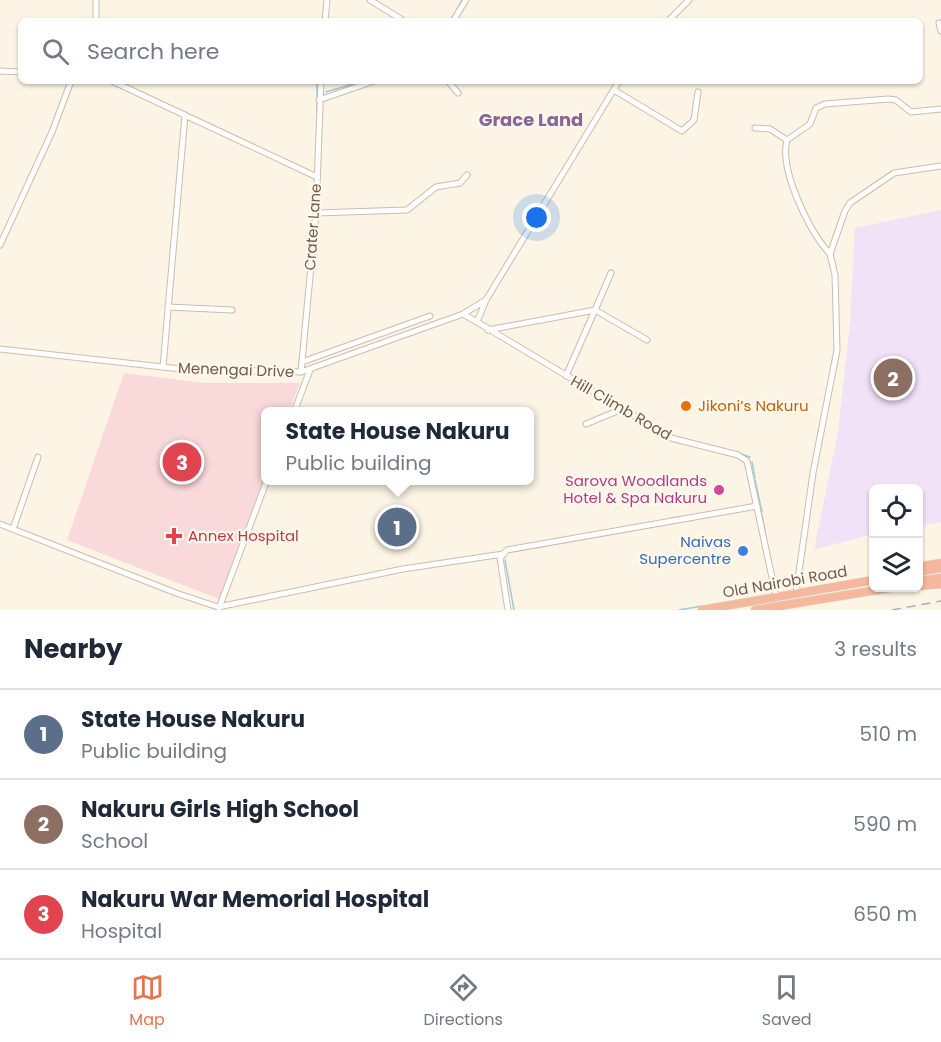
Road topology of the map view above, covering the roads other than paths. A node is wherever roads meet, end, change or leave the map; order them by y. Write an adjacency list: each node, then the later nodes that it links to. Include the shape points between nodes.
1 (96, 0): 6 (street)
2 (327, 0): 7 (street)
3 (370, 0): 8 (street)
4 (466, 0): 9 (street)
5 (689, 0): 10 (street)
6 (96, 18)
7 (325, 18)
8 (399, 18)
9 (455, 18)
10 (671, 18)
11 (939, 23): 12 (street)
12 (941, 31)
13 (0, 72): 14 (street)
14 (18, 72)
15 (69, 84): 33 (street, via 52,132)
16 (118, 84): 26 (street)
17 (321, 84): 24 (street, Crater Lane)
18 (365, 84): 24 (street)
19 (450, 84): 23 (street)
20 (617, 84): 21 (street)
21 (614, 90): 22 (street, via 682,131 694,120); 36 (street)
22 (698, 92)
23 (458, 93)
24 (319, 100): 31 (street, Crater Lane)
25 (941, 109): 28 (street, via 911,112 896,100 888,99 825,104 816,108 810,124)
26 (185, 115): 31 (street); 37 (street)
27 (755, 128): 28 (street, via 770,129)
28 (787, 140): 34 (street, via 797,196 818,241)
29 (941, 166): 34 (street, via 894,173 850,203)
30 (467, 175): 32 (street, via 460,183 436,187 407,210)
31 (317, 177): 32 (street, Crater Lane)
32 (316, 213): 46 (street, Crater Lane)
33 (0, 245)
34 (830, 254): 70 (street, via 835,275 837,350 809,493)
35 (611, 273): 39 (street)
36 (486, 300): 40 (street, Menengai Drive); 42 (street)
37 (168, 307): 38 (street); 47 (street)
38 (232, 310)
39 (595, 310): 43 (street); 44 (street); 50 (street)
40 (463, 314): 42 (street, Hill Climb Road); 48 (street, Menengai Drive)
41 (430, 316): 46 (street)
42 (477, 322): 43 (street, Hill Climb Road)
43 (488, 330): 50 (street, Hill Climb Road)
44 (647, 340)
45 (0, 349): 47 (street, Menengai Drive)
46 (302, 362): 49 (street, Crater Lane)
47 (163, 367): 49 (street, Menengai Drive)
48 (310, 370): 49 (street, Menengai Drive); 51 (street)
49 (301, 372)
50 (566, 376): 52 (street, Hill Climb Road)
51 (296, 407)
52 (622, 409): 53 (street); 56 (street, Hill Climb Road, via 675,440 743,458 749,465)
53 (586, 424)
54 (38, 457): 58 (street)
55 (265, 485): 72 (street)
56 (757, 506): 59 (street, via 507,550); 71 (street, Hill Climb Road)
57 (0, 524): 58 (street)
58 (13, 529): 72 (street)
59 (502, 554): 72 (street, via 403,569); 73 (street)
60 (941, 563): 61 (highway)
61 (923, 566)
62 (941, 568): 63 (highway)
63 (923, 571)
64 (941, 578): 65 (highway)
65 (923, 580)
66 (869, 581): 70 (highway, Old Nairobi Road)
67 (941, 584): 68 (highway)
68 (923, 586)
69 (869, 591): 75 (highway, Old Nairobi Road)
70 (796, 593): 71 (highway, Old Nairobi Road)
71 (776, 596): 74 (highway, Old Nairobi Road)
72 (219, 608)
73 (508, 610)
74 (702, 610)
75 (755, 610)

